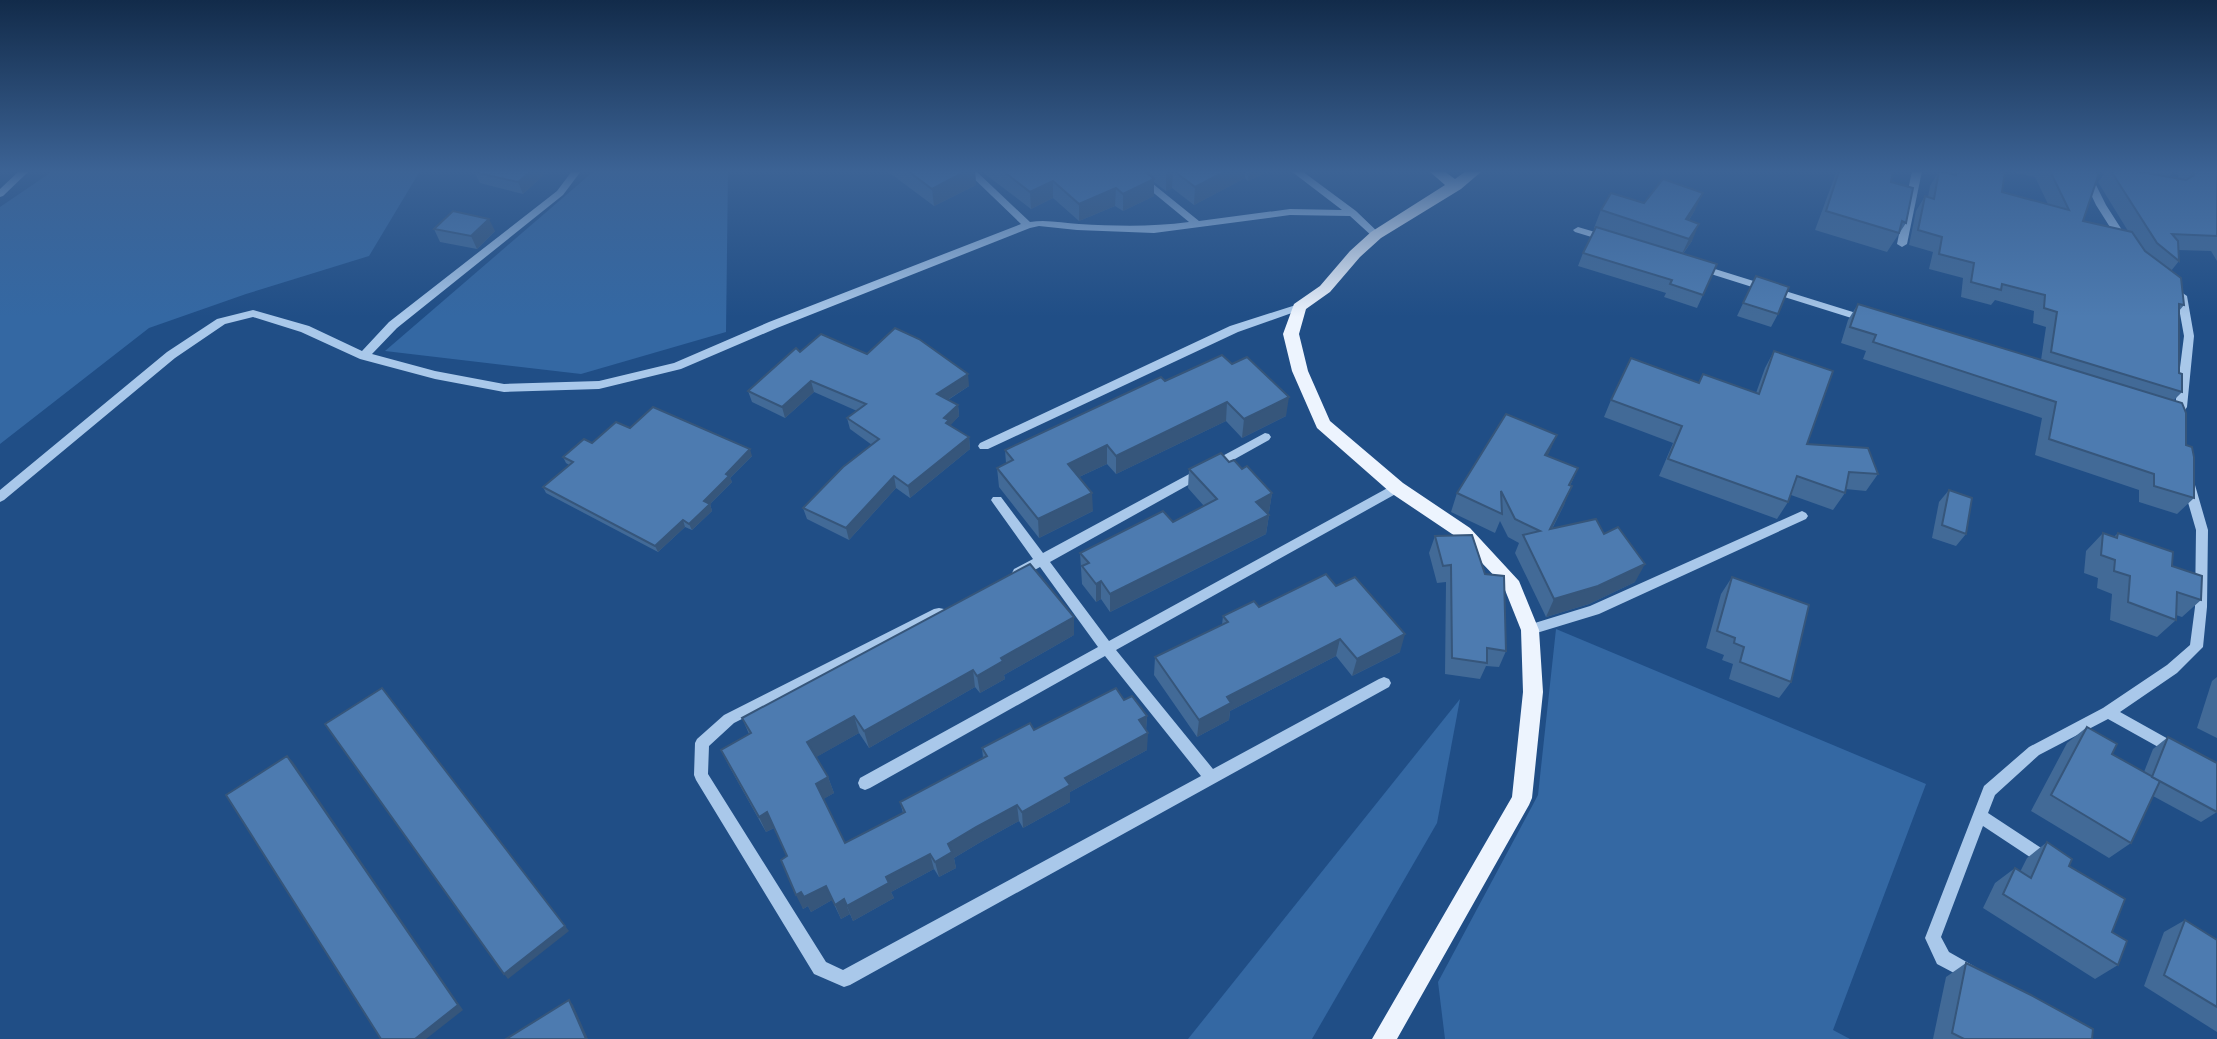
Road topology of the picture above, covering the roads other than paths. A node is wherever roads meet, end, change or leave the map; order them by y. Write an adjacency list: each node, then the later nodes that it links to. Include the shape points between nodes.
1 (527, 219): 20 (street, via 393,325)
2 (1022, 219): 9 (street)
3 (1191, 219): 10 (street)
4 (1237, 219): 10 (street)
5 (1360, 219): 12 (street)
6 (1400, 219): 12 (main road)
7 (1907, 219): 14 (street)
8 (2110, 219): 15 (street)
9 (1028, 225): 10 (street, via 1154,230); 20 (street, via 677,366 599,385 504,388)
10 (1198, 225)
11 (1578, 230): 13 (street)
12 (1376, 235): 18 (main road, via 1325,289)
13 (1618, 242)
14 (1902, 244)
15 (2132, 253)
16 (1684, 263): 19 (street)
17 (2161, 279): 21 (street, via 2182,296 2189,336 2181,407)
18 (1299, 307): 23 (street, via 1234,330); 25 (main road, via 1291,334 1300,371 1323,424)
19 (1870, 321)
20 (364, 356): 26 (street, via 305,329 253,313 220,321 171,355)
21 (2172, 419)
22 (1265, 437): 29 (street)
23 (984, 446)
24 (2186, 467): 35 (street, via 2202,530 2202,607 2196,647)
25 (1397, 488): 32 (main road, via 1464,533 1510,581); 33 (street)
26 (0, 497)
27 (997, 500): 29 (street)
28 (1802, 516): 32 (street, via 1594,610)
29 (1041, 561): 30 (street); 33 (street)
30 (1004, 580)
31 (954, 605): 37 (street, via 729,719 702,743 701,775 820,968 844,979)
32 (1530, 630): 42 (main road, via 1533,692 1522,798)
33 (1107, 649): 37 (street); 38 (street)
34 (1384, 683): 37 (street)
35 (2108, 712): 36 (street); 39 (street, via 2034,751 1989,792)
36 (2193, 760)
37 (1211, 778)
38 (865, 783)
39 (1980, 816): 40 (street); 41 (street, via 1933,938 1943,958)
40 (2058, 867)
41 (1990, 985)
42 (1384, 1039)

